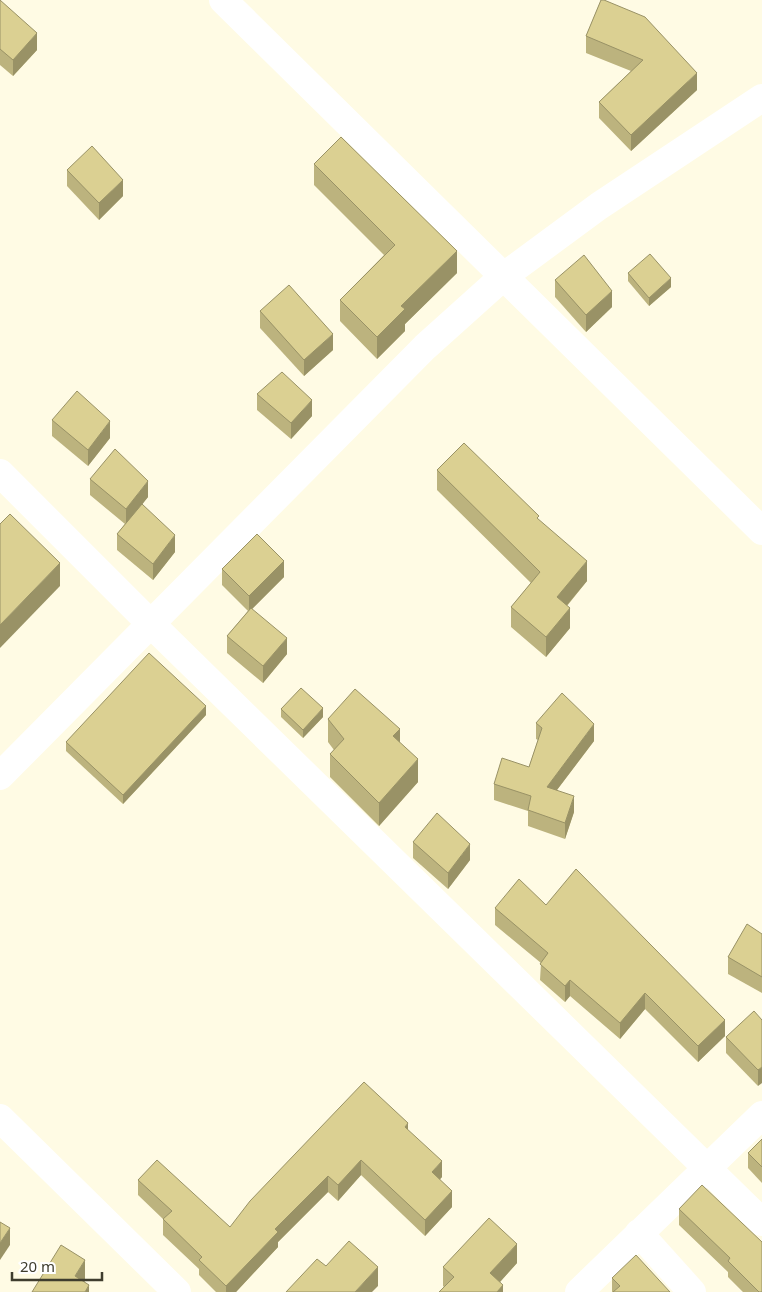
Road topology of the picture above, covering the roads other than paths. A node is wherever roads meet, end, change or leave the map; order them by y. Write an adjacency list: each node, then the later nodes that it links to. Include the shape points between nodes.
1 (223, 0): 3 (street)
2 (762, 98): 3 (street, via 599,206)
3 (504, 276): 5 (street); 6 (street, via 425,347)
4 (0, 473): 6 (street)
5 (762, 531)
6 (150, 623): 7 (street); 10 (street)
7 (0, 776)
8 (762, 1115): 10 (street)
9 (0, 1118): 13 (street)
10 (707, 1168): 11 (street); 12 (street)
11 (762, 1222)
12 (639, 1233): 14 (street); 15 (street)
13 (177, 1292)
14 (579, 1292)
15 (692, 1292)

